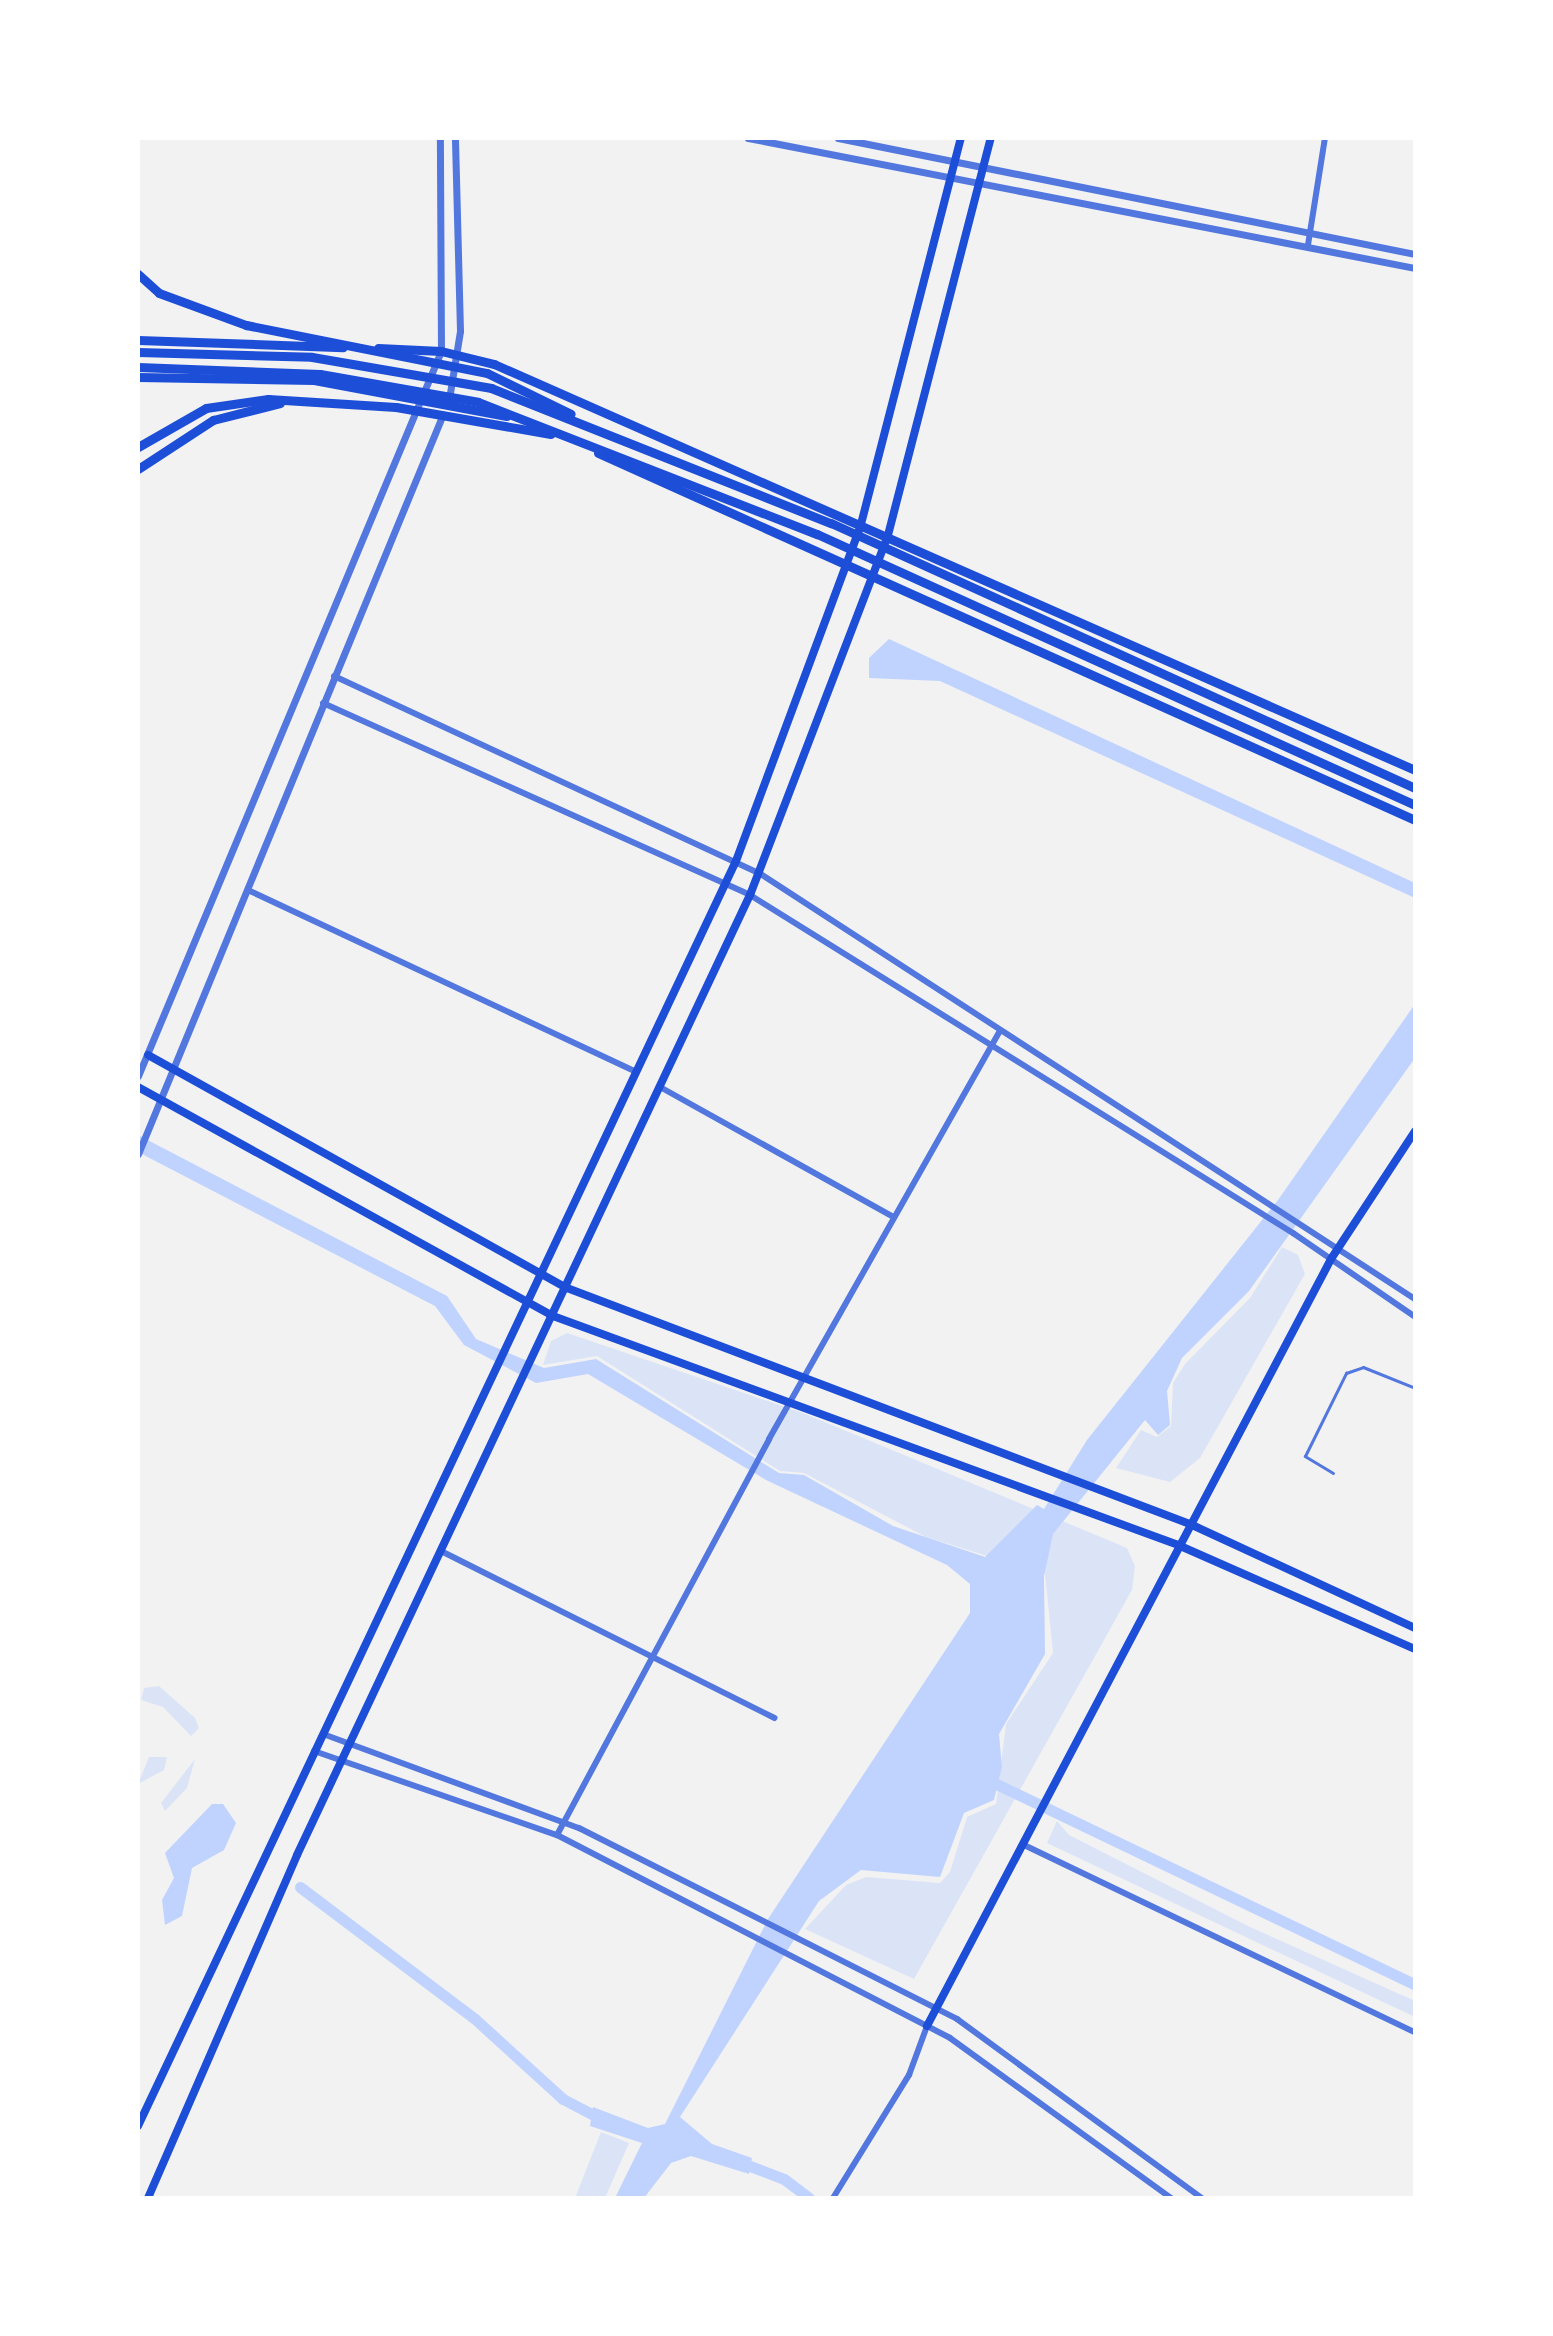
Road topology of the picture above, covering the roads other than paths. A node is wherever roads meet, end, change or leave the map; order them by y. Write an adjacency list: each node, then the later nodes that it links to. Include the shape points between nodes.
1 (440, 138): 20 (street)
2 (455, 138): 22 (street)
3 (748, 138): 10 (street)
4 (838, 138): 8 (street)
5 (961, 138): 8 (main road)
6 (991, 138): 9 (main road)
7 (1325, 138): 12 (street)
8 (955, 161): 9 (street); 10 (main road)
9 (984, 167): 11 (main road); 12 (street)
10 (952, 177): 11 (street); 32 (main road)
11 (981, 183): 13 (street); 33 (main road)
12 (1310, 232): 13 (street); 14 (street)
13 (1308, 245): 15 (street)
14 (1415, 254)
15 (1415, 268)
16 (138, 274): 18 (main road)
17 (138, 283): 18 (main road)
18 (159, 293): 28 (main road, via 246,325 487,373)
19 (138, 340): 20 (main road)
20 (441, 351): 22 (main road); 25 (street)
21 (138, 352): 28 (main road, via 409,369 491,388)
22 (459, 355): 27 (street); 32 (main road)
23 (138, 367): 29 (main road, via 320,374 404,386 478,402)
24 (138, 377): 25 (main road, via 314,380)
25 (422, 397): 27 (main road); 49 (street)
26 (303, 398): 29 (main road, via 475,418); 30 (main road, via 206,408); 31 (main road, via 213,420)
27 (448, 403): 34 (main road, via 525,421); 36 (street)
28 (591, 426): 39 (main road, via 831,523)
29 (581, 441): 40 (main road, via 817,534)
30 (138, 447)
31 (138, 469)
32 (860, 528): 33 (main road); 34 (main road)
33 (887, 539): 35 (main road); 38 (main road)
34 (849, 564): 35 (main road); 42 (main road)
35 (870, 577): 41 (main road); 43 (main road)
36 (334, 676): 37 (street); 42 (street)
37 (323, 703): 44 (street); 45 (street)
38 (1415, 770)
39 (1415, 788)
40 (1415, 805)
41 (1415, 820)
42 (736, 861): 43 (street); 44 (main road)
43 (759, 873): 46 (main road); 47 (street)
44 (726, 884): 46 (street); 51 (main road)
45 (250, 891): 50 (street); 51 (street)
46 (750, 895): 48 (street); 54 (main road)
47 (999, 1032): 48 (street); 59 (street)
48 (990, 1047): 58 (street); 60 (street)
49 (148, 1055): 50 (main road); 52 (street)
50 (174, 1070): 55 (street); 61 (main road)
51 (635, 1071): 61 (main road)
52 (138, 1076)
53 (138, 1087): 55 (main road)
54 (660, 1087): 58 (street); 62 (main road)
55 (161, 1102): 57 (street); 64 (main road)
56 (1415, 1131): 59 (main road)
57 (138, 1154)
58 (894, 1217): 67 (street)
59 (1338, 1248): 60 (main road); 63 (street)
60 (1331, 1259): 66 (street); 71 (main road)
61 (539, 1272): 62 (main road); 64 (main road)
62 (567, 1288): 65 (main road); 67 (main road)
63 (1415, 1299)
64 (525, 1301): 65 (main road); 78 (main road)
65 (553, 1316): 69 (main road); 73 (main road)
66 (1415, 1317)
67 (802, 1379): 69 (street); 71 (main road)
68 (1415, 1388): 70 (lane, via 1363,1367 1346,1373 1305,1456)
69 (790, 1402): 72 (main road); 76 (street)
70 (1333, 1473)
71 (1190, 1524): 72 (main road); 74 (main road)
72 (1178, 1545): 75 (main road); 84 (main road)
73 (441, 1551): 76 (street); 79 (main road)
74 (1415, 1628)
75 (1415, 1649)
76 (652, 1658): 77 (street); 82 (street)
77 (775, 1718)
78 (320, 1732): 79 (street); 80 (main road)
79 (349, 1745): 81 (main road); 82 (street)
80 (312, 1750): 81 (street); 88 (main road)
81 (341, 1763): 83 (street); 90 (main road)
82 (563, 1822): 83 (street); 85 (street)
83 (557, 1835): 86 (street)
84 (1024, 1845): 85 (main road); 87 (street)
85 (934, 2008): 86 (main road); 92 (street)
86 (927, 2026): 89 (street, via 909,2075); 91 (street)
87 (1415, 2032)
88 (138, 2126)
89 (833, 2197)
90 (148, 2198)
91 (1171, 2198)
92 (1202, 2198)

